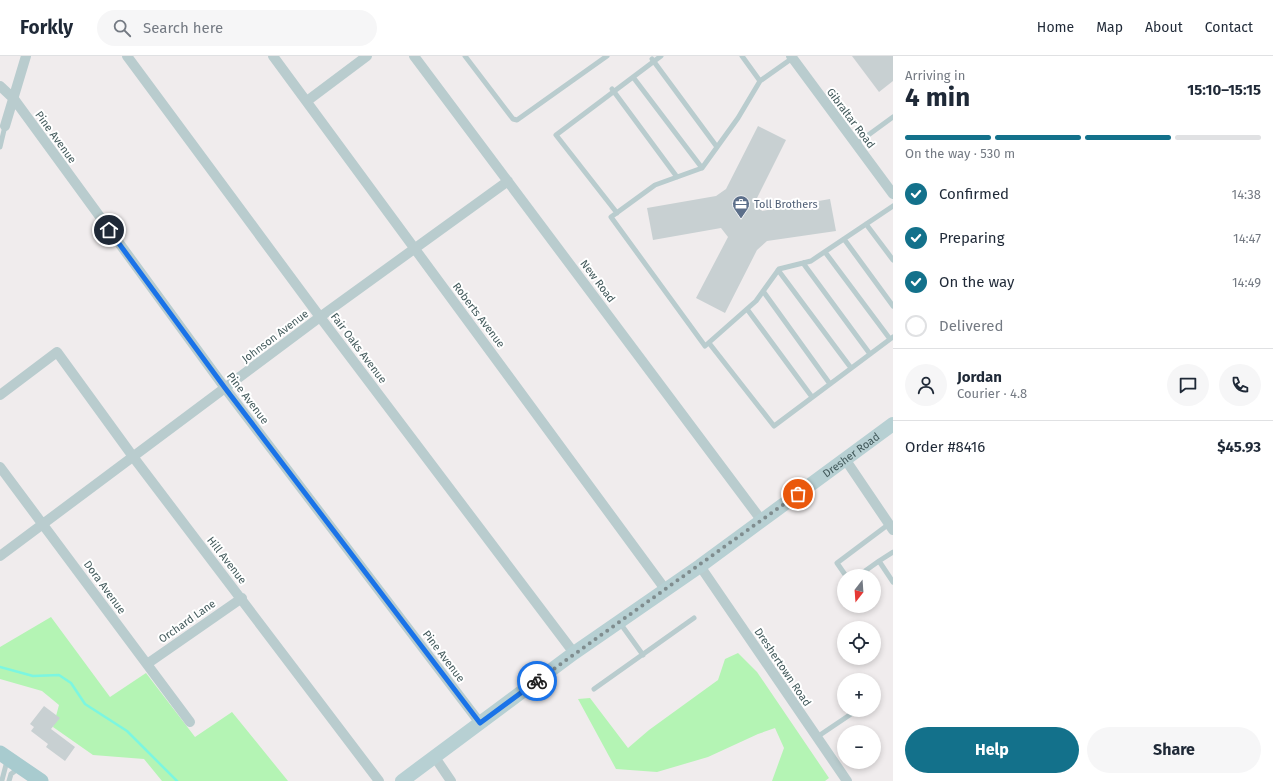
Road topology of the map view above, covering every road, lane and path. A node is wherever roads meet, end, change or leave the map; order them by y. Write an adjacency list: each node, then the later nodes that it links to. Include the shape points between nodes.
1 (26, 56): 16 (street)
2 (127, 56): 39 (street, Fair Oaks Avenue)
3 (273, 56): 17 (street, Roberts Avenue)
4 (367, 56): 17 (street)
5 (414, 56): 25 (street, New Road)
6 (465, 56): 7 (lane, via 513,119 517,120)
7 (607, 56)
8 (661, 56): 11 (lane)
9 (742, 56): 13 (lane)
10 (792, 57): 13 (lane); 20 (street, Gibraltar Road)
11 (653, 60): 12 (lane); 22 (lane)
12 (633, 77): 15 (lane); 23 (lane)
13 (760, 81): 22 (lane)
14 (0, 86): 16 (street, Pine Avenue)
15 (613, 90): 24 (lane); 28 (lane, via 556,134)
16 (14, 99): 19 (street); 45 (street, Pine Avenue)
17 (307, 101): 31 (street, Roberts Avenue)
18 (893, 117): 20 (lane)
19 (3, 131): 21 (lane)
20 (856, 144): 26 (street, Gibraltar Road)
21 (0, 147)
22 (717, 147): 23 (lane)
23 (702, 168): 24 (lane)
24 (677, 177): 28 (lane, via 655,185)
25 (508, 181): 31 (street, Johnson Avenue); 52 (street, New Road)
26 (893, 194)
27 (893, 206): 29 (lane)
28 (617, 213): 41 (lane, via 611,217 705,346)
29 (866, 224): 30 (lane); 33 (lane)
30 (844, 239): 32 (lane); 37 (lane)
31 (413, 249): 39 (street, Johnson Avenue); 62 (street, Roberts Avenue, via 484,341)
32 (825, 252): 34 (lane, via 811,261); 40 (lane)
33 (893, 260)
34 (802, 263): 35 (lane); 42 (lane)
35 (778, 270): 36 (lane); 43 (lane)
36 (763, 291): 38 (lane); 44 (lane)
37 (893, 306)
38 (747, 309): 41 (lane); 47 (lane)
39 (320, 317): 45 (street, Johnson Avenue); 66 (street, Fair Oaks Avenue)
40 (891, 338): 42 (lane)
41 (708, 343): 47 (lane, via 774,426)
42 (870, 354): 43 (lane)
43 (852, 368): 44 (lane)
44 (830, 384): 47 (lane)
45 (225, 388): 49 (street, Johnson Avenue); 72 (street, Pine Avenue)
46 (0, 394): 49 (street, Hill Avenue, via 57,352)
47 (812, 397)
48 (893, 424): 50 (main road, Dresher Road)
49 (134, 458): 53 (street, Johnson Avenue); 63 (street, Hill Avenue)
50 (845, 459): 52 (main road, Dresher Road); 54 (street)
51 (0, 467): 53 (street, Dora Avenue)
52 (762, 521): 58 (main road, Dresher Road)
53 (43, 523): 56 (street, Johnson Avenue); 68 (street, Dora Avenue)
54 (891, 527): 59 (lane, via 837,563)
55 (893, 552): 57 (lane)
56 (0, 556)
57 (879, 561): 60 (lane); 61 (lane)
58 (700, 566): 62 (main road, Dresher Road); 73 (street, Dreshertown Road)
59 (841, 569)
60 (868, 569)
61 (893, 582)
62 (665, 589): 65 (main road, Dresher Road)
63 (242, 598): 68 (street, Orchard Lane); 80 (street, Hill Avenue)
64 (694, 618): 67 (lane)
65 (619, 622): 66 (main road, Dresher Road); 67 (lane)
66 (574, 653): 72 (main road, Dresher Road)
67 (643, 655): 69 (lane)
68 (147, 664): 71 (street, Dora Avenue)
69 (594, 689)
70 (847, 717): 73 (lane)
71 (190, 722)
72 (480, 723): 75 (main road, Dresher Road)
73 (817, 737): 83 (street, Dreshertown Road)
74 (4, 756): 76 (main road); 77 (lane)
75 (434, 756): 81 (main road, Dresher Road); 82 (street)
76 (21, 767): 78 (lane, via 11,774); 79 (main road)
77 (2, 780)
78 (9, 781)
79 (41, 781)
80 (380, 781)
81 (402, 781)
82 (451, 781)
83 (847, 781)

